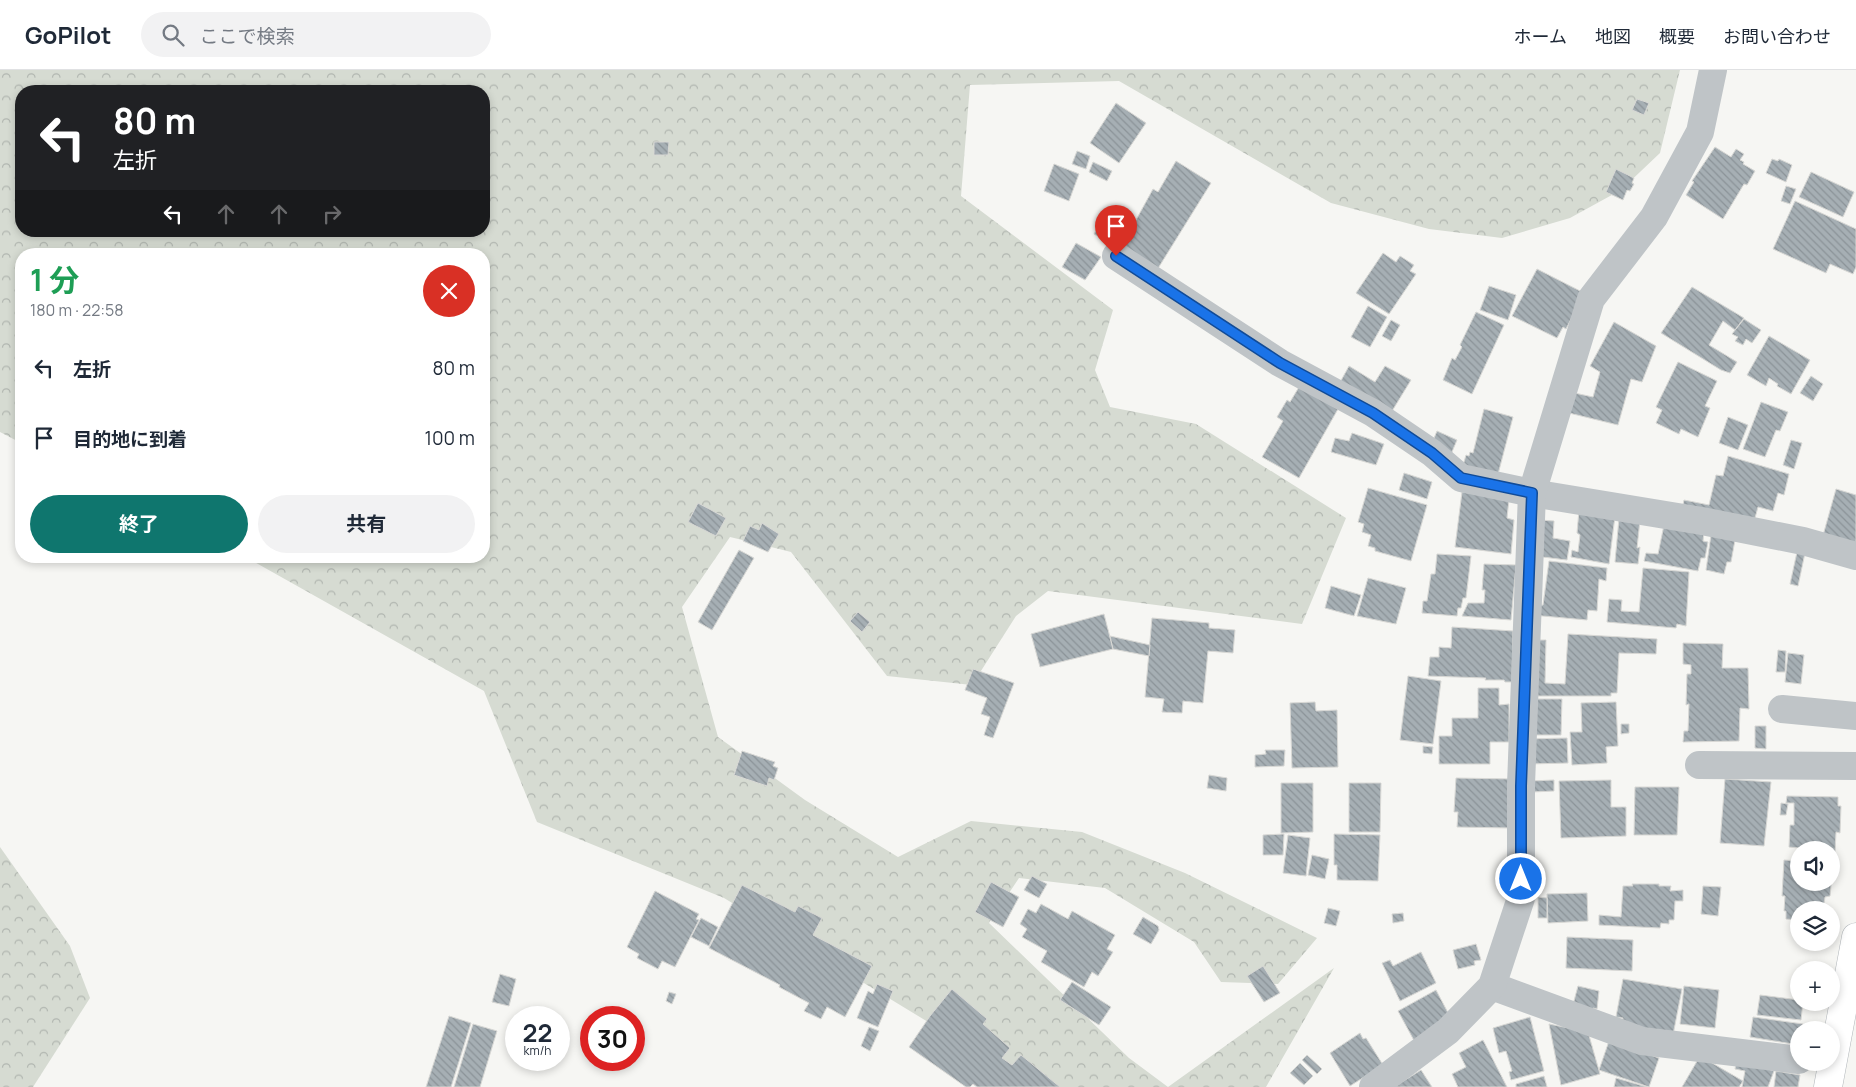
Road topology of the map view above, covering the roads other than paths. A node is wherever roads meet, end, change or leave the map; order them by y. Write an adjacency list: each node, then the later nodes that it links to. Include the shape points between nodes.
1 (1713, 70): 3 (street, via 1700,132 1654,217 1591,299)
2 (1116, 256): 3 (street, via 1280,363 1373,413 1432,453 1461,478)
3 (1532, 493): 4 (street, via 1702,521 1803,541); 10 (street, via 1521,786 1521,898)
4 (1856, 556)
5 (1782, 709): 6 (street)
6 (1856, 716)
7 (1699, 765): 8 (street)
8 (1856, 766)
9 (1856, 937): 11 (main road)
10 (1492, 986): 12 (street, via 1642,1041); 13 (street, via 1448,1031)
11 (1838, 1021)
12 (1790, 1059)
13 (1373, 1087)

